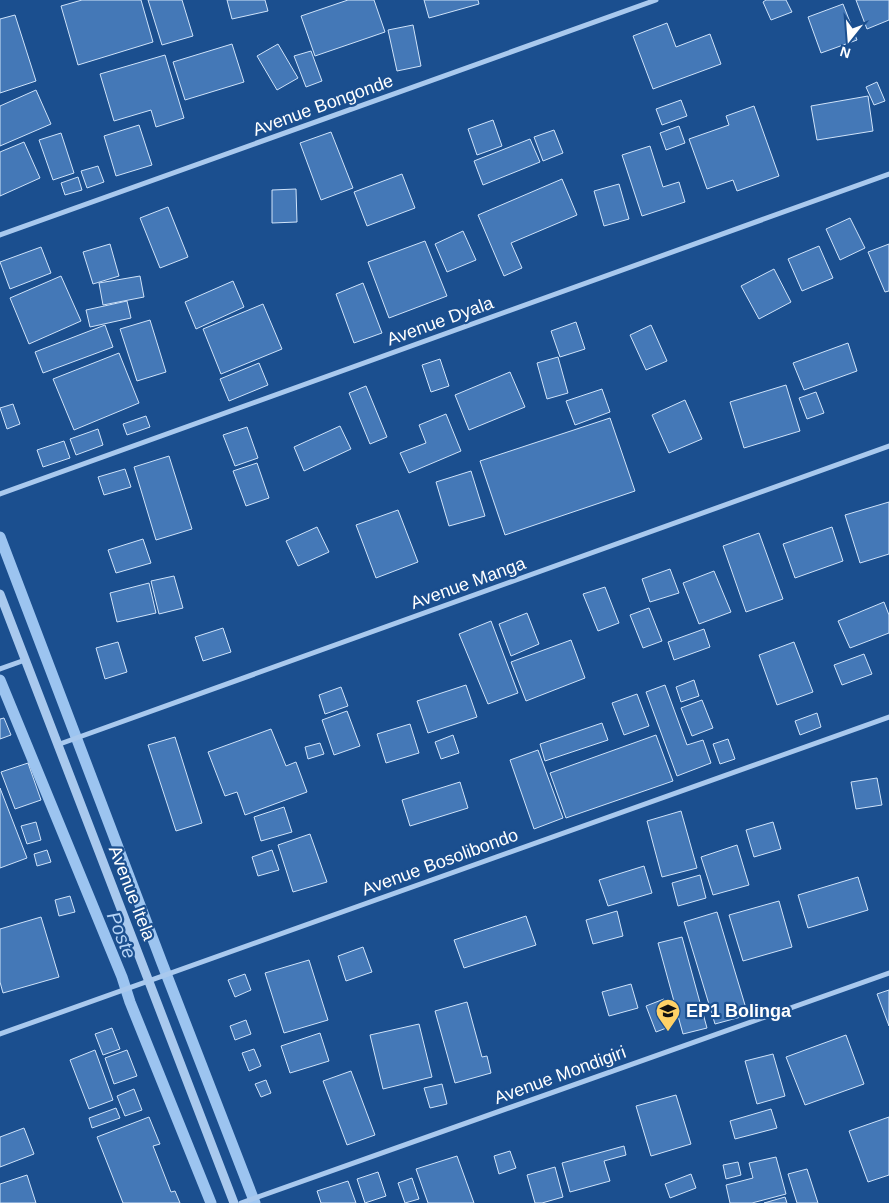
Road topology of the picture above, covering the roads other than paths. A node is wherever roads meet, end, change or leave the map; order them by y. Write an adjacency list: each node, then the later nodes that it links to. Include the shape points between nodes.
1 (656, 0): 3 (street, Avenue Bongonde)
2 (889, 174): 5 (street, Avenue Dyala)
3 (0, 235)
4 (889, 446): 10 (street, Avenue Manga)
5 (0, 494)
6 (0, 594): 7 (street, Avenue Itela)
7 (25, 660): 8 (street); 10 (street, Avenue Itela)
8 (0, 670)
9 (889, 717): 12 (street, Avenue Bosolibondo)
10 (57, 745): 12 (street, Avenue Itela)
11 (889, 973): 15 (street, Avenue Mondigiri)
12 (148, 980): 13 (street, Avenue Bosolibondo); 14 (street, Avenue Itela)
13 (0, 1034)
14 (234, 1203)
15 (241, 1203)

